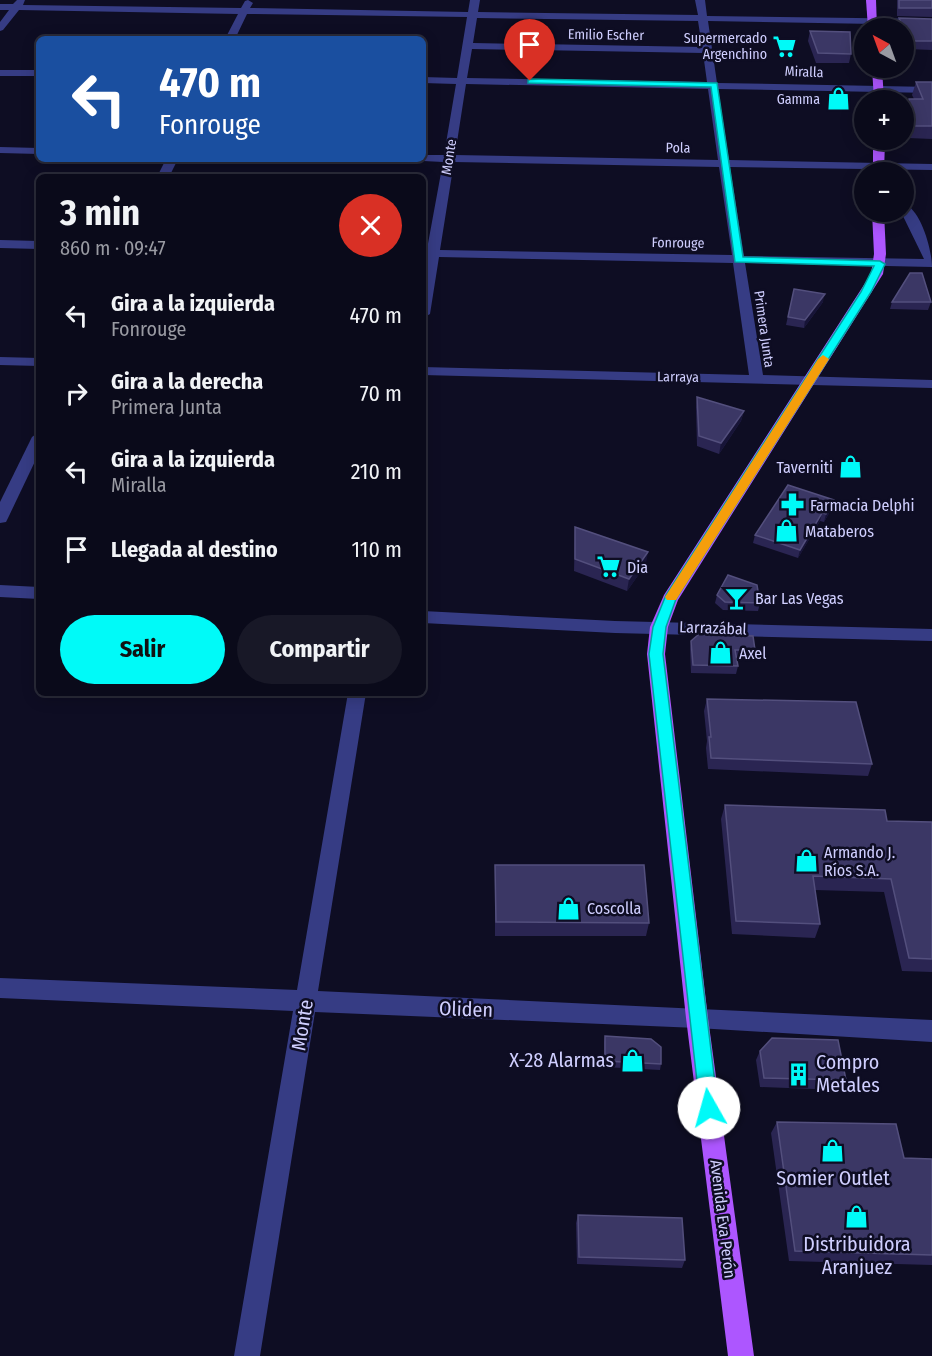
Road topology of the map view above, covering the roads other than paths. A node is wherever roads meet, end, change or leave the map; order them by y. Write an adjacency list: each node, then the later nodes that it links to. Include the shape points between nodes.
1 (249, 0): 7 (street)
2 (475, 0): 8 (street, Monte)
3 (700, 0): 9 (street, Primera Junta)
4 (870, 0): 10 (main road)
5 (19, 4): 6 (street); 7 (street); 14 (street)
6 (0, 7)
7 (244, 11): 8 (street); 15 (street)
8 (472, 15): 9 (street); 16 (street, Monte)
9 (703, 18): 13 (street); 17 (street, Primera Junta)
10 (871, 18)
11 (932, 22): 12 (street)
12 (914, 23)
13 (854, 24)
14 (0, 28)
15 (232, 36)
16 (469, 46): 17 (street, Emilio Escher); 21 (street, Monte)
17 (708, 50): 22 (street, Primera Junta)
18 (0, 72): 19 (street)
19 (36, 73)
20 (426, 80): 21 (street, Miralla)
21 (461, 80): 22 (street, Miralla); 29 (street, Monte)
22 (714, 84): 25 (street, Miralla); 30 (street, Primera Junta)
23 (932, 90): 24 (street, Miralla)
24 (914, 92)
25 (854, 93)
26 (0, 150): 27 (street)
27 (36, 150)
28 (426, 158): 29 (street, Pola)
29 (448, 159): 30 (street, Pola); 38 (street, Monte)
30 (726, 164): 32 (street, Pola); 39 (street, Primera Junta)
31 (932, 167): 33 (street, Pola)
32 (854, 168)
33 (914, 168)
34 (878, 222): 41 (main road, Avenida Eva Perón)
35 (913, 222): 40 (street)
36 (0, 244): 37 (street)
37 (36, 245)
38 (428, 253): 39 (street, Fonrouge); 42 (street, Monte)
39 (739, 260): 41 (street, Fonrouge); 46 (street, Primera Junta)
40 (932, 263): 41 (street, Fonrouge)
41 (880, 264): 47 (main road, Avenida Eva Perón)
42 (426, 277)
43 (0, 361): 44 (street)
44 (36, 362)
45 (426, 371): 46 (street, Larraya)
46 (756, 378): 47 (street, Larraya)
47 (810, 380): 48 (street, Larraya); 54 (main road, Avenida Eva Perón, via 670,598)
48 (932, 384)
49 (36, 443): 50 (street)
50 (0, 518)
51 (0, 591): 52 (street)
52 (36, 593)
53 (426, 616): 54 (street, Larrazábal)
54 (659, 627): 55 (street, Larrazábal); 59 (main road, Avenida Eva Perón, via 656,654)
55 (932, 635)
56 (357, 696): 58 (street, Monte)
57 (0, 988): 58 (street, Oliden)
58 (306, 1003): 59 (street, Oliden); 61 (street, Monte)
59 (698, 1018): 60 (street, Oliden); 62 (main road, Avenida Eva Perón)
60 (932, 1031)
61 (247, 1356)
62 (741, 1356)

